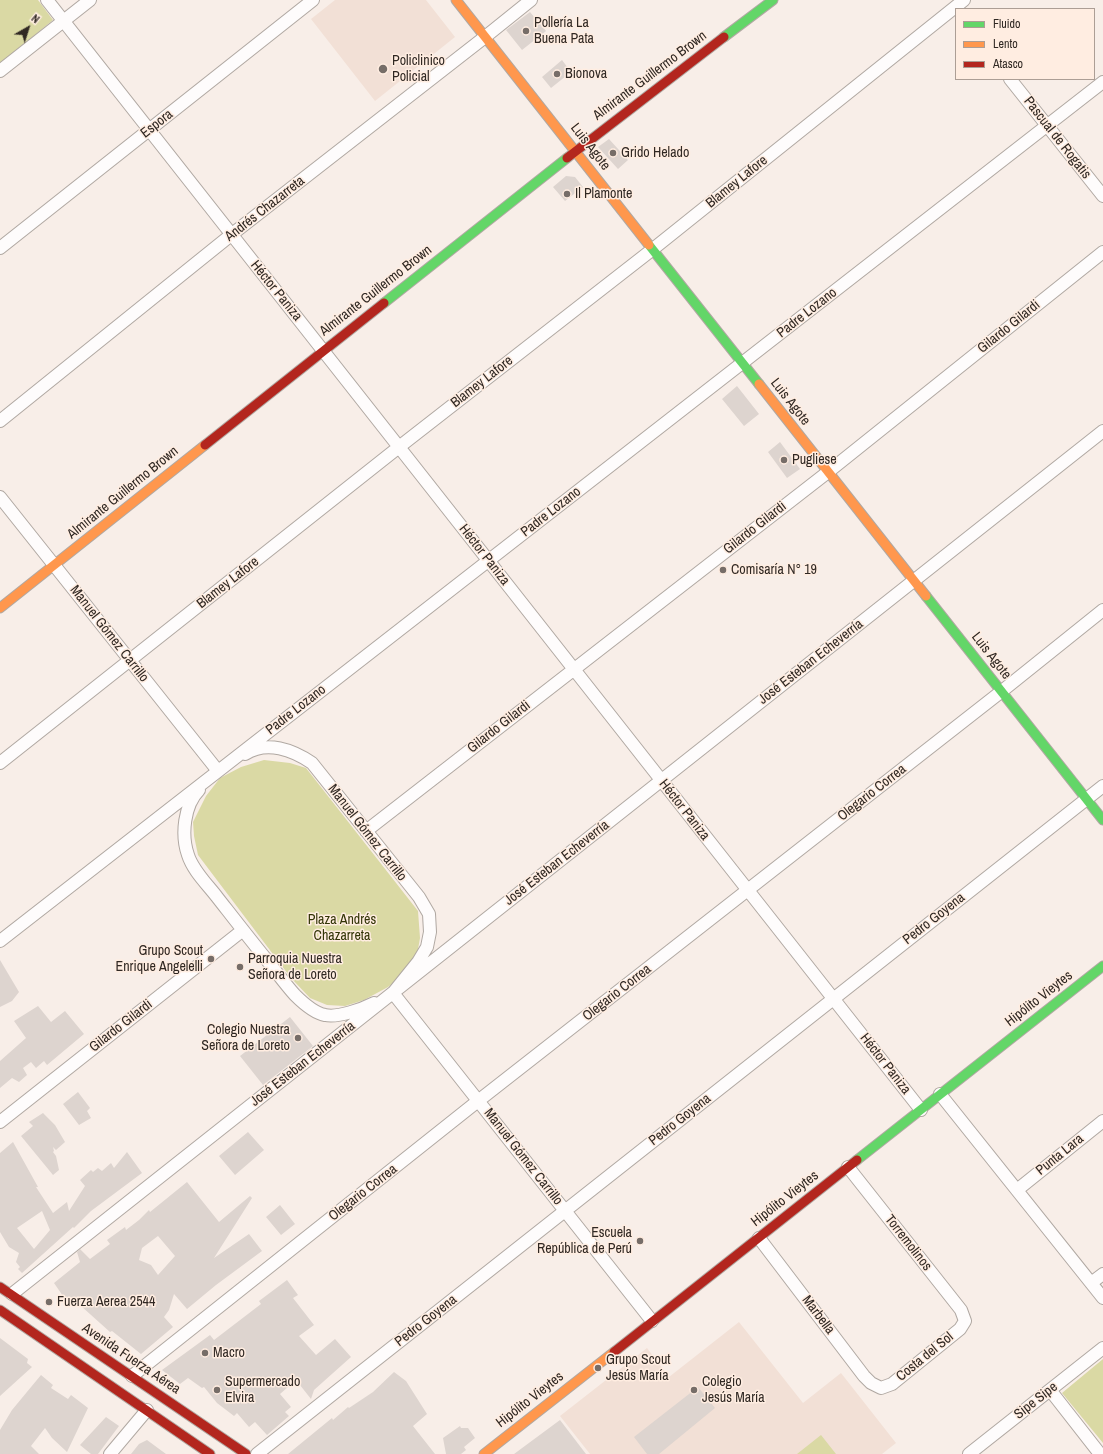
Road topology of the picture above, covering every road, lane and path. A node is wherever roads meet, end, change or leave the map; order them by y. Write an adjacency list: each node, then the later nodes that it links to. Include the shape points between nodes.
1 (47, 0): 9 (street, Héctor Paniza)
2 (90, 0): 9 (street)
3 (313, 0): 15 (street, Espora)
4 (456, 0): 10 (street, Luis Agote)
5 (531, 0): 10 (street, Andrés Chazarreta)
6 (773, 0): 16 (street, Almirante Guillermo Brown)
7 (964, 0): 8 (street, Blamey Lafore)
8 (953, 6): 20 (street, Blamey Lafore)
9 (63, 22): 11 (street); 15 (street, Héctor Paniza)
10 (485, 37): 16 (street, Luis Agote); 18 (street, Andrés Chazarreta)
11 (0, 71)
12 (1011, 80): 14 (street, Pascual de Rogatis)
13 (1103, 82): 14 (street, Padre Lozano)
14 (1048, 127): 17 (street, Pascual de Rogatis); 23 (street, Padre Lozano)
15 (149, 130): 18 (street, Héctor Paniza); 19 (street, Espora)
16 (576, 151): 20 (street, Luis Agote); 22 (street, Almirante Guillermo Brown)
17 (1103, 196)
18 (231, 235): 22 (street, Héctor Paniza); 24 (street, Andrés Chazarreta)
19 (0, 248)
20 (653, 249): 23 (street, Luis Agote); 26 (street, Blamey Lafore)
21 (1103, 252): 27 (street, Gilardo Gilardi)
22 (324, 351): 26 (street, Héctor Paniza); 30 (street, Almirante Guillermo Brown)
23 (742, 364): 27 (street, Luis Agote); 29 (street, Padre Lozano)
24 (0, 421)
25 (1103, 431): 31 (street, José Esteban Echeverría)
26 (399, 448): 29 (street, Héctor Paniza); 34 (street, Blamey Lafore)
27 (828, 472): 31 (street, Luis Agote); 35 (street, Gilardo Gilardi)
28 (0, 497): 30 (street, Manuel Gómez Carrillo)
29 (488, 561): 35 (street, Héctor Paniza); 38 (street, Padre Lozano)
30 (54, 565): 32 (street, Almirante Guillermo Brown); 34 (street, Manuel Gómez Carrillo)
31 (914, 581): 36 (street, Luis Agote); 39 (street, José Esteban Echeverría)
32 (0, 608)
33 (1103, 610): 36 (street, Olegario Correa)
34 (130, 660): 37 (street, Blamey Lafore); 38 (street, Manuel Gómez Carrillo)
35 (573, 668): 39 (street, Héctor Paniza); 43 (street, Gilardo Gilardi)
36 (1002, 691): 41 (street, Luis Agote); 44 (street, Olegario Correa)
37 (0, 763)
38 (218, 771): 43 (street, Manuel Gómez Carrillo, via 249,752 267,747 298,754 312,763); 45 (street, Manuel Gómez Carrillo, via 194,795 188,809 185,839 188,856 195,869); 46 (street, Padre Lozano)
39 (661, 780): 44 (street, Héctor Paniza); 48 (street, José Esteban Echeverría)
40 (1103, 786): 41 (street, Pedro Goyena)
41 (1086, 799): 42 (street, Luis Agote); 49 (street, Pedro Goyena)
42 (1103, 820)
43 (366, 831): 48 (street, Manuel Gómez Carrillo, via 419,897 429,914 430,932 427,947)
44 (748, 890): 49 (street, Héctor Paniza); 51 (street, Olegario Correa)
45 (243, 930): 48 (street, Manuel Gómez Carrillo, via 295,995 325,1015 351,1012); 54 (street, Gilardo Gilardi)
46 (0, 941)
47 (1103, 966): 50 (street, Hipólito Vieytes)
48 (393, 993): 51 (street, Manuel Gómez Carrillo); 62 (street, José Esteban Echeverría)
49 (833, 999): 52 (street, Héctor Paniza); 57 (street, Pedro Goyena)
50 (940, 1094): 52 (street, Hipólito Vieytes); 56 (street)
51 (478, 1101): 57 (street, Manuel Gómez Carrillo); 68 (street, Olegario Correa)
52 (921, 1110): 55 (street, Hipólito Vieytes)
53 (1103, 1121): 56 (street, Punta Lara)
54 (0, 1122)
55 (848, 1167): 58 (street, Hipólito Vieytes); 66 (street, Torremolinos, via 961,1310)
56 (1017, 1190): 60 (street)
57 (565, 1211): 65 (street, Manuel Gómez Carrillo); 75 (street, Pedro Goyena)
58 (759, 1238): 65 (street, Hipólito Vieytes); 69 (street, Marbella, via 864,1376)
59 (1103, 1274): 60 (street)
60 (1091, 1283): 63 (street)
61 (0, 1286): 62 (street, Avenida Fuerza Aérea)
62 (12, 1294): 68 (street, Avenida Fuerza Aérea)
63 (1103, 1298)
64 (0, 1310): 71 (street)
65 (652, 1321): 76 (street, Hipólito Vieytes)
66 (965, 1321): 69 (street, Costa del Sol, via 960,1329 892,1384)
67 (1103, 1348): 70 (street, Sipe Sipe)
68 (132, 1376): 74 (street, Avenida Fuerza Aérea)
69 (881, 1388)
70 (1050, 1390): 77 (street, Sipe Sipe); 78 (street)
71 (147, 1410): 72 (street); 73 (street)
72 (110, 1454)
73 (210, 1454)
74 (246, 1454)
75 (257, 1454)
76 (484, 1454)
77 (969, 1454)
78 (1100, 1454)

